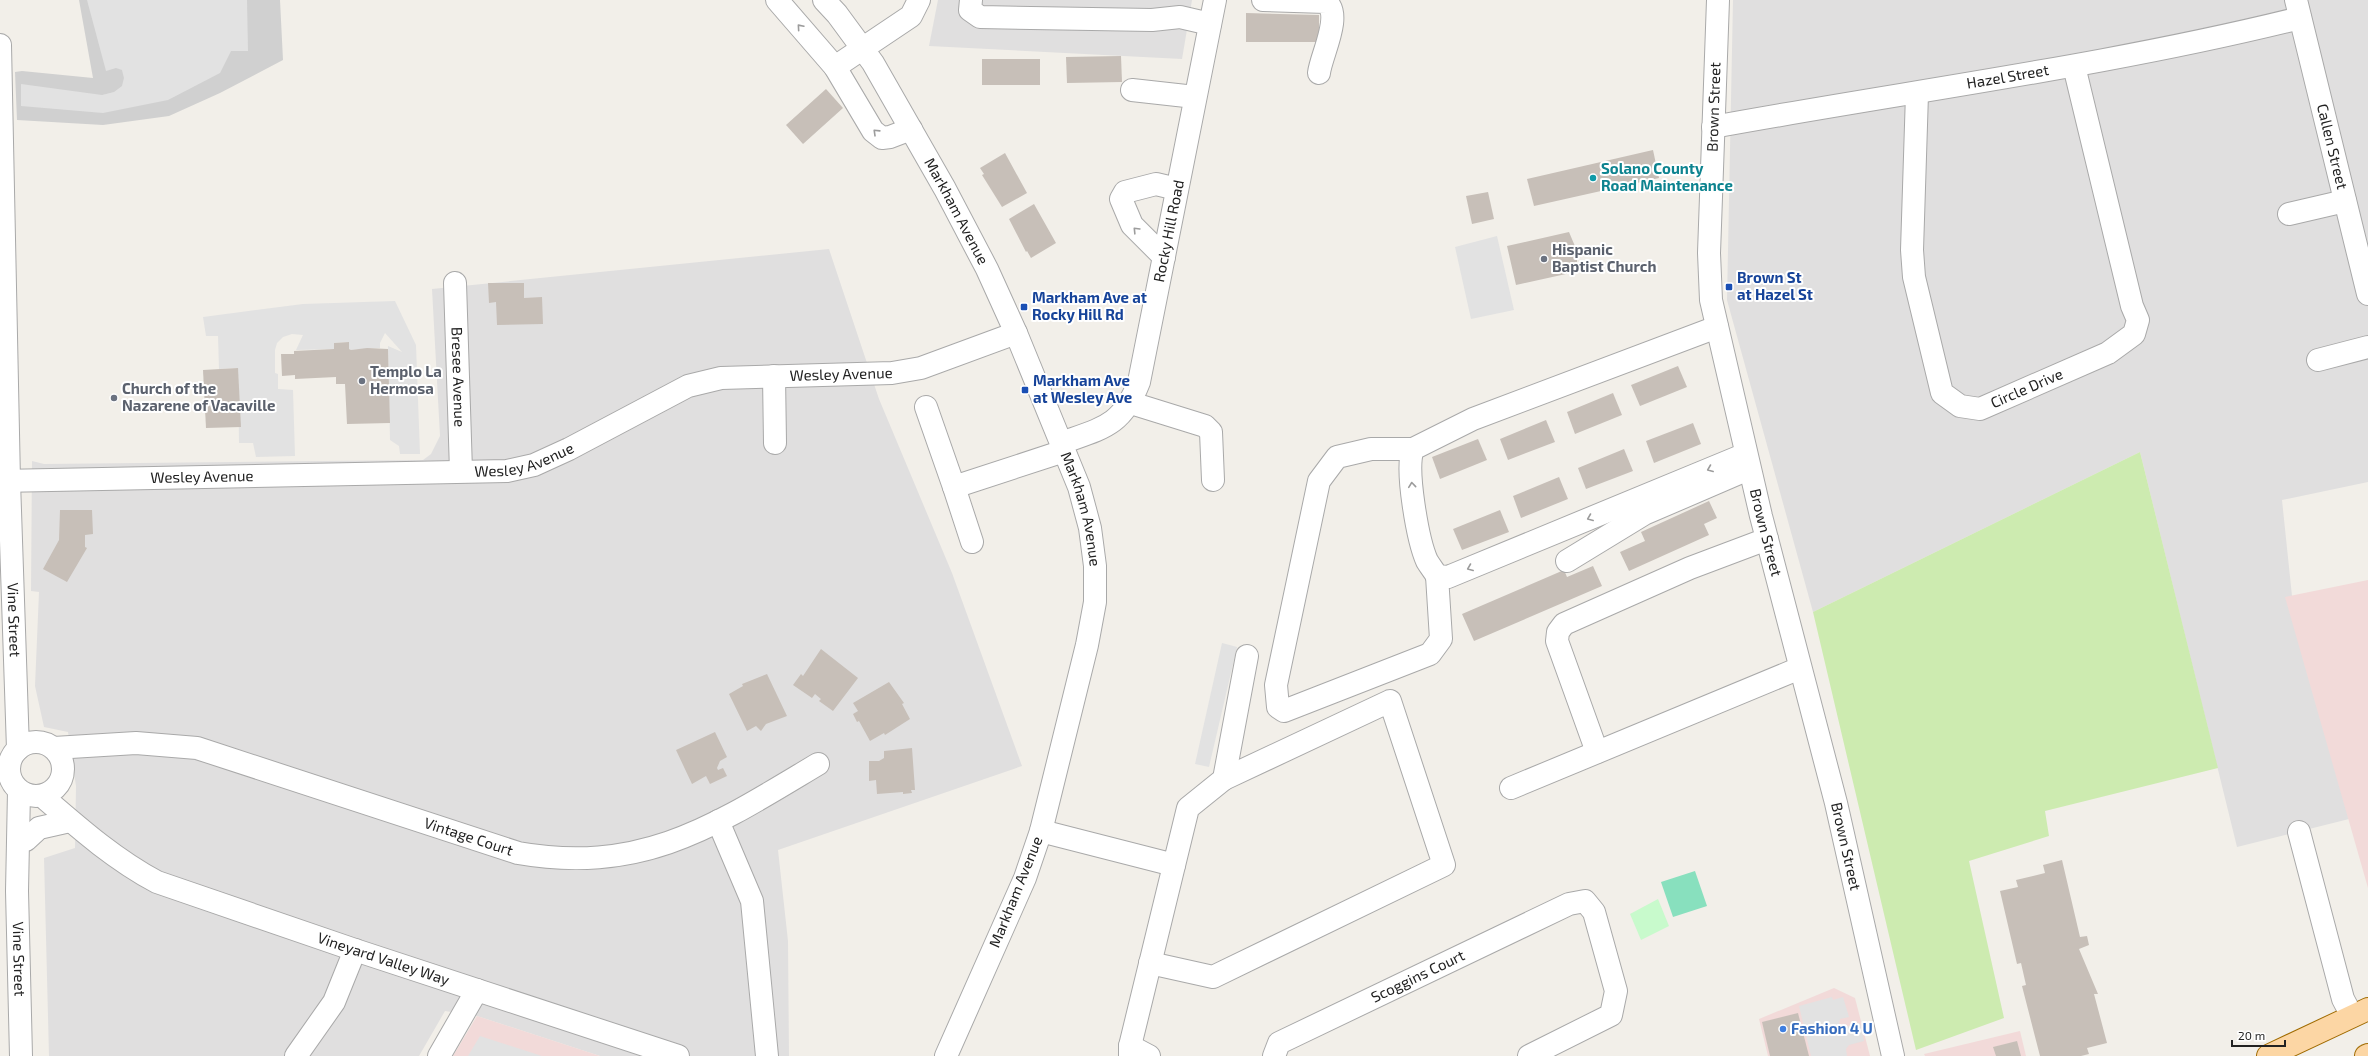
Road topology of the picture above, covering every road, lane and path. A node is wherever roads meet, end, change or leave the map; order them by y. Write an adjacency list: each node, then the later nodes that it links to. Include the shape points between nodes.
1 (777, 0): 13 (street, one-way to 1)
2 (824, 0): 11 (street, Markham Avenue)
3 (920, 0): 11 (street, via 911,16)
4 (971, 0): 9 (street, via 970,10 980,17 1152,20 1180,17)
5 (1215, 0): 9 (street, Rocky Hill Road)
6 (1263, 0): 14 (street, via 1326,2 1330,6 1333,12 1332,24)
7 (1718, 0): 18 (street, Brown Street)
8 (2298, 9): 12 (street, Hazel Street, via 2155,51); 21 (street, Callen Street)
9 (1210, 24): 17 (street, Rocky Hill Road)
10 (0, 45): 40 (street, Vine Street)
11 (862, 49): 13 (street); 19 (street, Markham Avenue)
12 (2074, 66): 16 (street, Hazel Street); 16 (street, Circle Drive, via 2132,306 2138,320 2134,334 2108,353 1980,409 1960,406 1942,393 1914,277 1912,250)
13 (834, 67): 19 (street, one-way to 13, via 882,138 873,131)
14 (1319, 73)
15 (1132, 90): 17 (street)
16 (1916, 94): 18 (street, Hazel Street)
17 (1195, 97): 20 (street, Rocky Hill Road)
18 (1713, 127): 27 (street, Brown Street, via 1709,253 1711,300)
19 (911, 129): 28 (street, Markham Avenue, via 987,269)
20 (1177, 189): 24 (street, Rocky Hill Road); 24 (street, one-way to 20, via 1132,225 1121,199 1125,192 1156,184)
21 (2345, 202): 22 (street); 23 (street, Callen Street)
22 (2289, 214)
23 (2362, 244): 26 (street, Callen Street)
24 (1164, 257): 32 (street, Rocky Hill Road, via 1139,382)
25 (455, 283): 38 (street, Bresee Avenue)
26 (2368, 294)
27 (1717, 328): 36 (street, via 1473,419); 37 (street, Brown Street)
28 (1016, 333): 31 (street, Wesley Avenue, via 921,368 892,373); 35 (street, Markham Avenue)
29 (2368, 347): 30 (street)
30 (2318, 360)
31 (774, 376): 34 (street); 38 (street, Wesley Avenue, via 721,378 688,386 569,449 534,464 507,470)
32 (1131, 403): 35 (street, Rocky Hill Road, via 1116,419); 39 (street, via 1205,426 1211,432)
33 (926, 407): 41 (street)
34 (775, 442)
35 (1063, 447): 41 (street, Rocky Hill Road); 56 (street, Markham Avenue, via 1079,487 1090,528 1095,566 1094,602 1087,645)
36 (1413, 449): 45 (street, one-way to 36, via 1427,560 1414,507 1409,458); 45 (street, via 1371,449 1337,457 1319,481 1276,685 1278,708 1284,711 1430,654 1441,639)
37 (1748, 461): 42 (street, Brown Street); 44 (street, via 1644,514); 45 (street, one-way to 45, via 1448,577)
38 (461, 471): 40 (street, Wesley Avenue)
39 (1213, 480)
40 (4, 481): 50 (street, Vine Street, via 16,692)
41 (954, 487): 43 (street)
42 (1767, 539): 47 (street, Brown Street); 48 (street, via 1690,568 1564,624 1558,632 1557,641)
43 (972, 542)
44 (1567, 561)
45 (1437, 576)
46 (1247, 656): 51 (street)
47 (1800, 668): 48 (street); 77 (street, Brown Street, via 1836,803)
48 (1597, 752): 52 (street)
49 (818, 764): 55 (street, Vintage Court)
50 (45, 769): 53 (street, Vintage Court, via 33,796); 53 (street, via 12,755 8,770); 54 (street, Vineyard Valley Way); 55 (street, Vintage Court, via 108,746 136,743 198,748 489,844 518,853 548,858 580,860 632,854 689,836); 58 (street, Vine Street); 59 (street)
51 (1224, 779): 61 (street, via 1188,808); 64 (street, via 1390,701 1444,865 1214,977)
52 (1512, 788)
53 (19, 791): 60 (street, Vine Street)
54 (70, 821): 58 (street, via 39,828); 59 (street, Vineyard Valley Way)
55 (718, 821): 73 (street, via 752,901)
56 (1041, 831): 61 (street); 74 (street, Markham Avenue, via 1026,878)
57 (2299, 832): 66 (street, via 2343,999)
58 (26, 840): 60 (street, Vine Street)
59 (97, 844): 63 (street, Vineyard Valley Way, via 126,866 157,882)
60 (18, 863): 62 (street, Vine Street)
61 (1174, 865): 64 (street)
62 (9, 937): 69 (street, Vine Street)
63 (355, 950): 65 (street, Vineyard Valley Way); 70 (street, via 334,1002)
64 (1150, 963): 67 (street)
65 (477, 990): 71 (street); 72 (street, Vineyard Valley Way)
66 (2360, 1012): 78 (main road)
67 (1130, 1051): 75 (street)
68 (1279, 1052): 76 (street, Scoggins Court, via 1569,904 1584,901 1594,912 1616,992 1611,1015)
69 (21, 1056)
70 (296, 1056)
71 (439, 1056)
72 (678, 1056)
73 (767, 1056)
74 (946, 1056)
75 (1149, 1056)
76 (1528, 1056)
77 (1893, 1056)
78 (2268, 1056)

